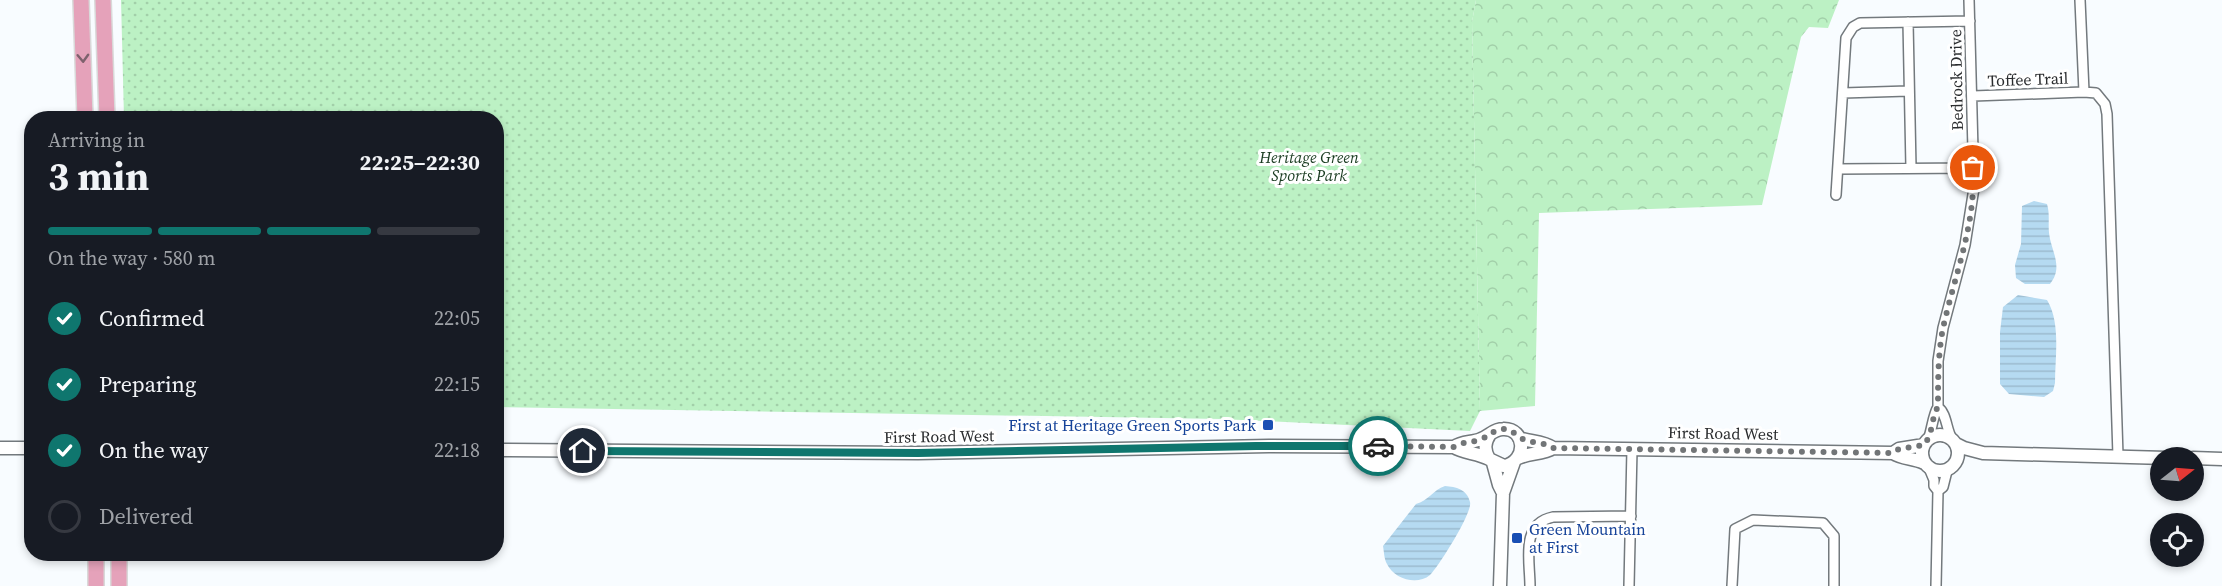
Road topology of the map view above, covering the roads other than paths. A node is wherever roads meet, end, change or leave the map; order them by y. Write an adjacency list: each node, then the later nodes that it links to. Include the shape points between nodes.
1 (81, 0): 11 (main road, one-way to 11)
2 (103, 0): 12 (main road)
3 (1969, 0): 5 (street, Bedrock Drive)
4 (2080, 0): 8 (street)
5 (1970, 21): 6 (street); 10 (street, Bedrock Drive)
6 (1908, 22): 7 (street); 9 (street, via 1860,23 1853,27 1846,38)
7 (1908, 91): 9 (street); 13 (street)
8 (2084, 92): 10 (street, Toffee Trail); 30 (street, via 2096,93 2107,114)
9 (1842, 93): 15 (street)
10 (1973, 96): 14 (street, Bedrock Drive)
11 (85, 111)
12 (107, 111)
13 (1911, 168): 14 (street); 15 (street)
14 (1973, 168): 17 (street, Bedrock Drive, via 1974,188 1965,245 1938,361)
15 (1838, 169): 16 (street)
16 (1836, 195)
17 (1938, 407): 20 (street, Bedrock Drive); 21 (street, Bedrock Drive)
18 (1490, 434): 19 (street, via 1505,429); 22 (street, First Road West); 35 (street, via 1485,449)
19 (1519, 438): 25 (street, First Road West); 34 (street, via 1521,448)
20 (1954, 441): 21 (street, First Road West, via 1940,435); 29 (street, First Road West); 37 (street, via 1958,450)
21 (1926, 442): 28 (street, First Road West); 36 (street, via 1922,451)
22 (1454, 447): 27 (street, First Road West, via 1269,446 918,453); 35 (street, First Road West)
23 (0, 448): 24 (street)
24 (24, 448)
25 (1553, 448): 26 (street, First Road West); 34 (street, First Road West)
26 (1632, 449): 28 (street, First Road West); 40 (street)
27 (504, 450)
28 (1893, 453): 36 (street, First Road West)
29 (1983, 453): 30 (street, First Road West); 37 (street, First Road West)
30 (2118, 456): 31 (street, First Road West)
31 (2150, 457)
32 (2204, 458): 33 (street)
33 (2222, 459)
34 (1516, 460): 35 (street, via 1504,466); 39 (street)
35 (1491, 461): 39 (street)
36 (1926, 465): 37 (street, First Road West, via 1934,471); 38 (street)
37 (1951, 466): 38 (street)
38 (1938, 491): 50 (street)
39 (1503, 492): 45 (street)
40 (1631, 516): 46 (street, via 1553,518 1535,525 1529,537); 47 (street)
41 (96, 561): 43 (main road)
42 (119, 561): 44 (main road)
43 (96, 586)
44 (119, 586)
45 (1500, 586)
46 (1530, 586)
47 (1629, 586)
48 (1732, 586): 49 (street, via 1735,529 1753,520 1823,523 1834,536)
49 (1834, 586)
50 (1936, 586)

